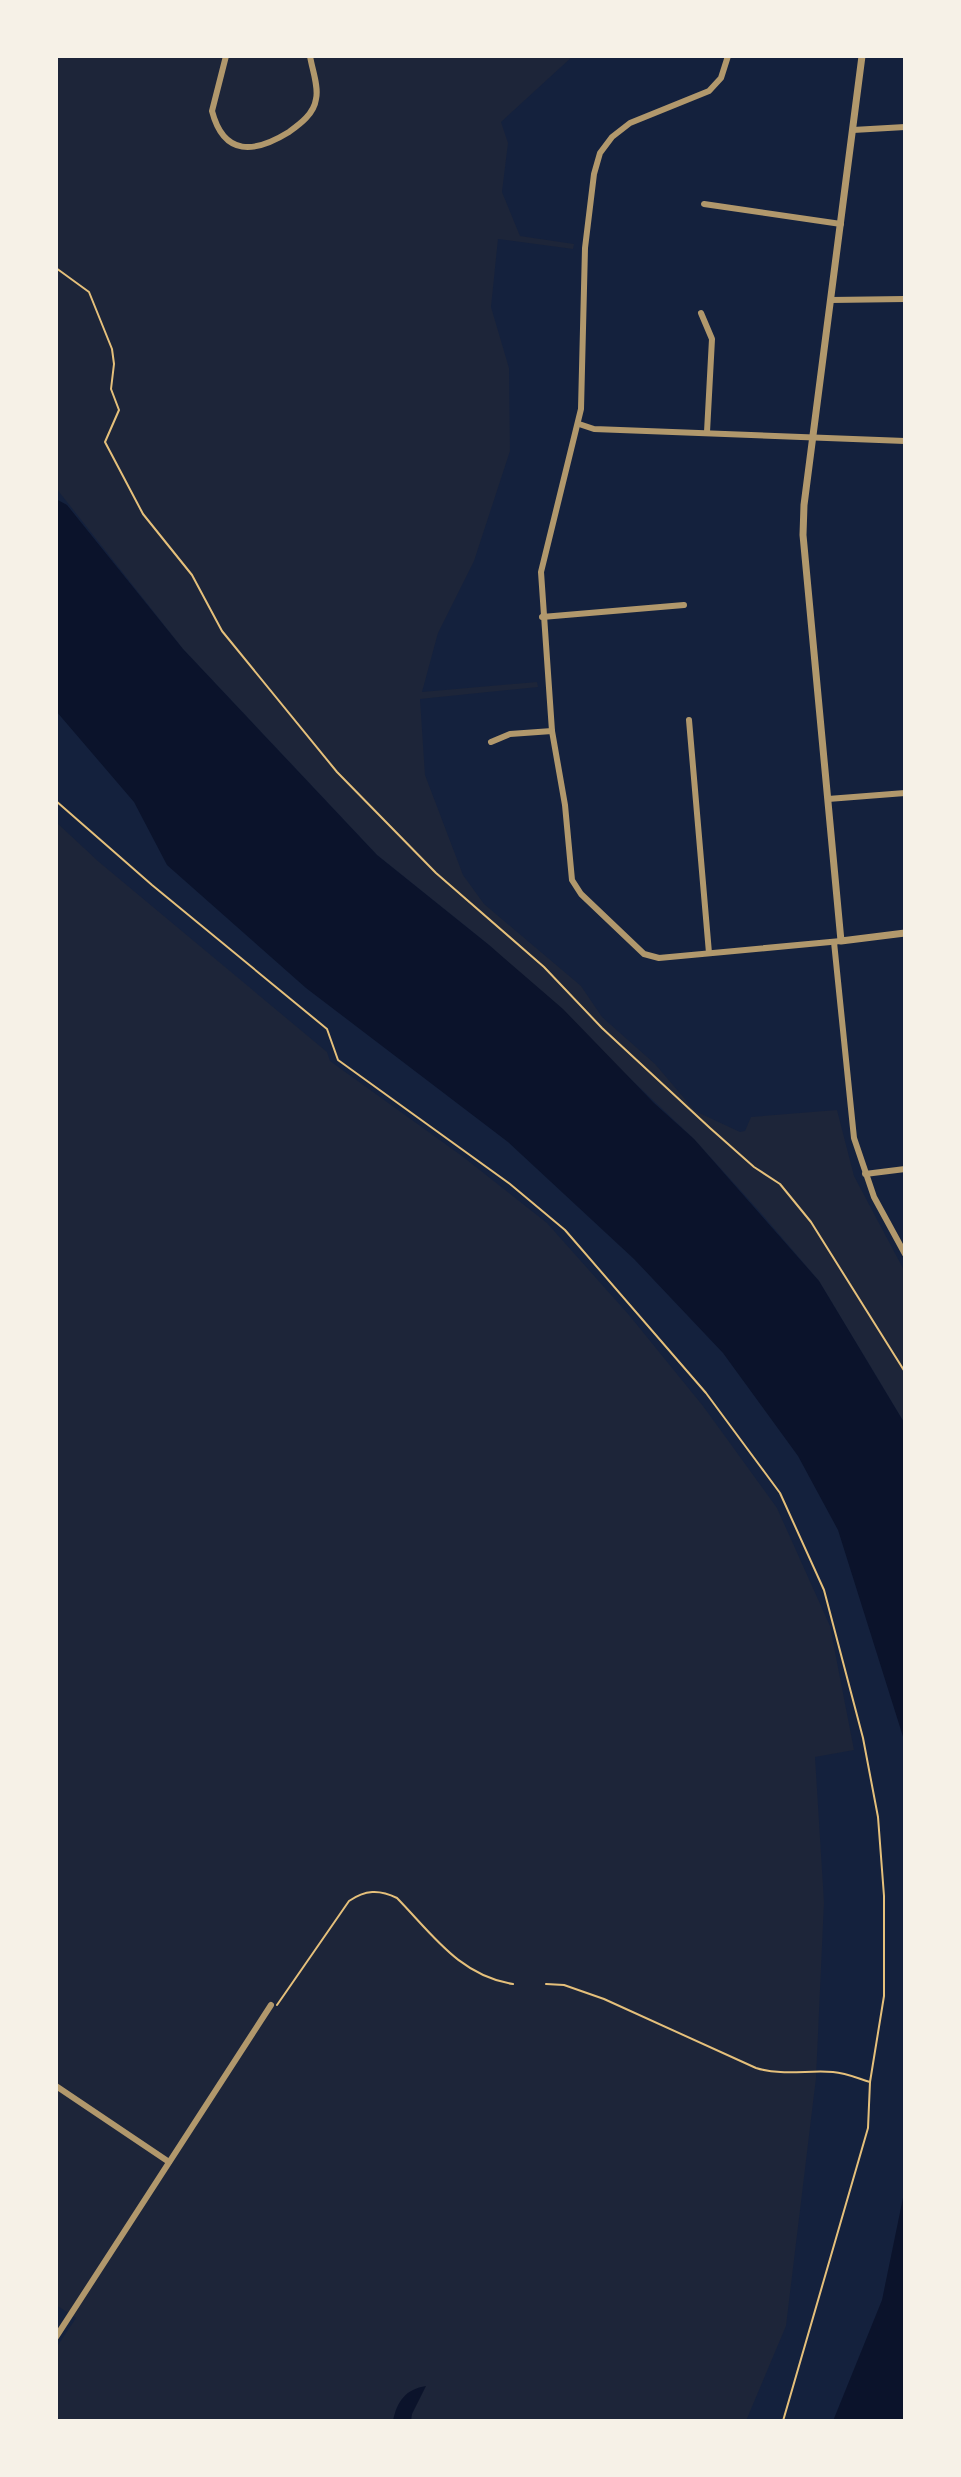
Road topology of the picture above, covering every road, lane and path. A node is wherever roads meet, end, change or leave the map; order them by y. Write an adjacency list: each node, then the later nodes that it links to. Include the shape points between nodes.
1 (226, 56): 2 (street, via 214,119 231,143 253,149 284,135 311,112 316,100)
2 (310, 56)
3 (728, 56): 13 (street, via 721,78 709,91 630,123 600,153 585,248)
4 (862, 56): 6 (street)
5 (905, 127): 6 (street)
6 (853, 130): 8 (street)
7 (704, 204): 8 (street)
8 (841, 224): 11 (street)
9 (56, 268): 31 (path, via 89,292 112,349 111,389 119,410 105,442 143,514 192,575 222,631 337,772 436,873 544,967 710,1128 780,1184 811,1222)
10 (905, 299): 11 (street)
11 (831, 300): 15 (street)
12 (701, 313): 14 (street, via 712,339)
13 (579, 424): 14 (street, via 594,429); 18 (street, via 542,562)
14 (707, 432): 15 (street)
15 (813, 437): 16 (street); 23 (street, via 803,535)
16 (905, 441)
17 (684, 605): 18 (street)
18 (542, 617): 20 (street)
19 (689, 720): 27 (street)
20 (552, 731): 21 (street, via 510,734); 27 (street, via 577,890 648,956)
21 (491, 742)
22 (905, 793): 23 (street)
23 (828, 799): 26 (street)
24 (56, 801): 35 (path, via 327,1029 338,1060 565,1230 706,1393 780,1493 824,1590 878,1817 884,1996)
25 (905, 933): 26 (street)
26 (838, 941): 27 (street); 29 (street, via 851,1116)
27 (709, 953)
28 (905, 1169): 29 (street)
29 (865, 1174): 30 (street)
30 (905, 1254)
31 (905, 1372)
32 (513, 1984): 34 (path, via 477,1974 397,1898 368,1891 349,1901 278,2005)
33 (546, 1984): 35 (path, via 604,1999 756,2068 774,2073 829,2071)
34 (271, 2005): 37 (street)
35 (870, 2082): 39 (path, via 868,2128)
36 (56, 2086): 37 (street)
37 (169, 2162): 38 (street)
38 (56, 2337)
39 (783, 2421)

